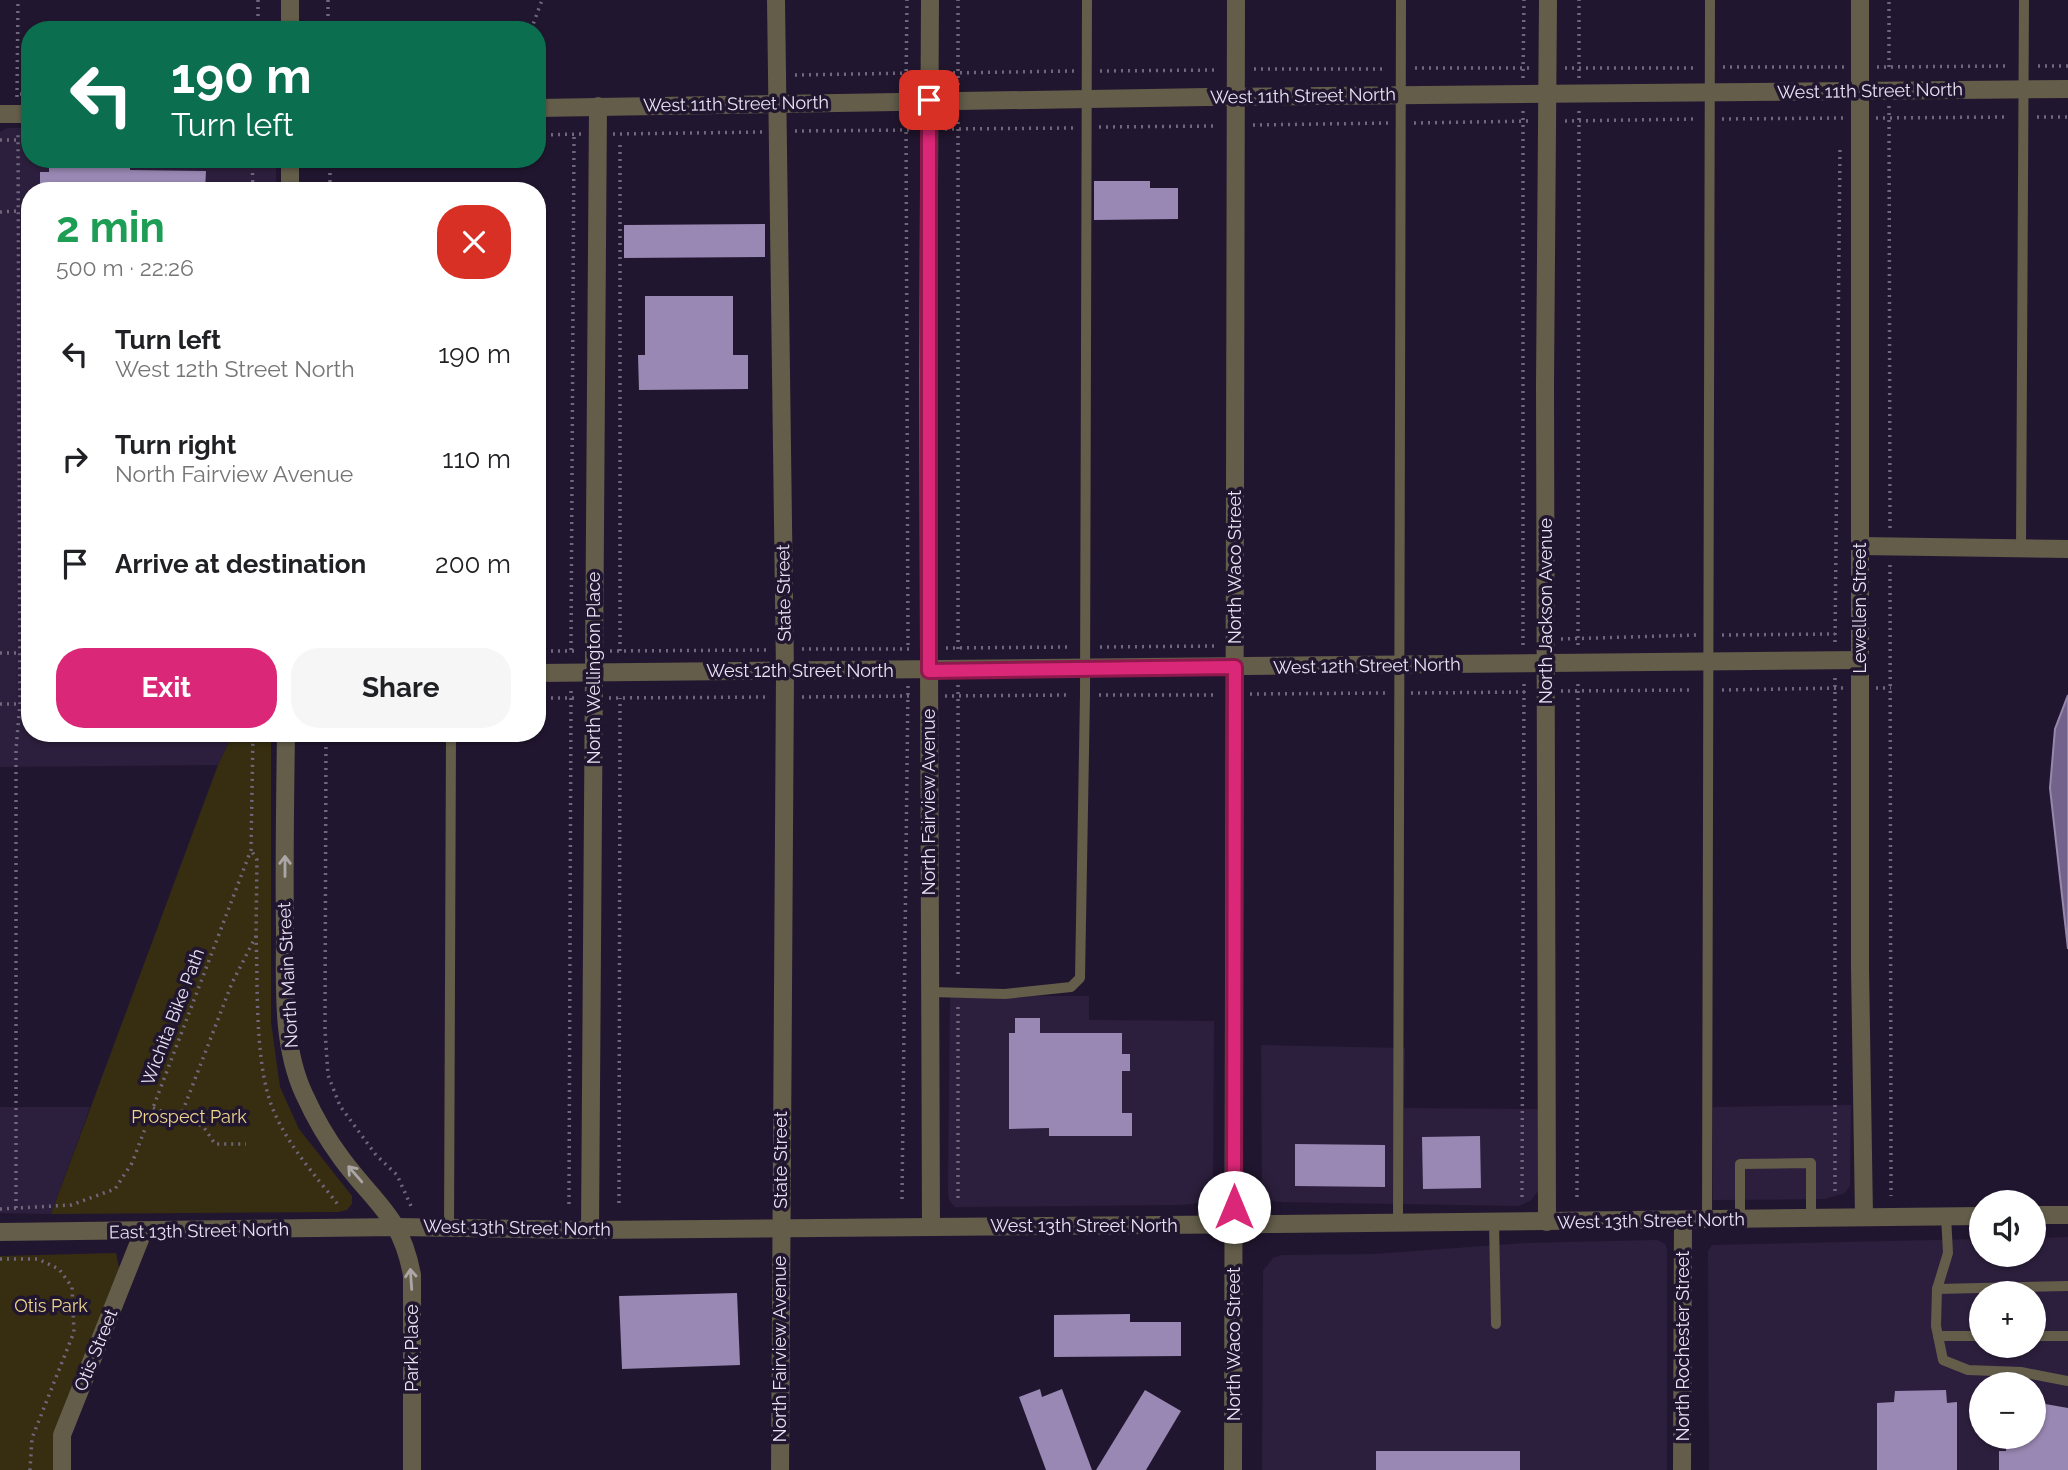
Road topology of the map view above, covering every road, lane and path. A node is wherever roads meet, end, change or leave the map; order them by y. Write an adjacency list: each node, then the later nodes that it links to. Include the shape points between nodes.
1 (18, 0): 58 (path)
2 (258, 0): 20 (path)
3 (290, 0): 21 (street)
4 (328, 0): 22 (path)
5 (542, 0): 23 (path)
6 (776, 0): 39 (street, State Street)
7 (907, 0): 38 (path)
8 (930, 0): 36 (street, North Fairview Avenue)
9 (958, 0): 37 (path)
10 (1087, 0): 35 (lane)
11 (1236, 0): 34 (street, North Waco Street)
12 (1401, 0): 29 (lane)
13 (1524, 0): 30 (path)
14 (1548, 0): 31 (street, North Jackson Avenue)
15 (1579, 0): 32 (path)
16 (1710, 0): 33 (lane)
17 (1860, 0): 27 (street, Lewellen Street)
18 (1889, 0): 28 (path)
19 (2024, 0): 24 (lane)
20 (258, 21)
21 (290, 21)
22 (328, 21)
23 (534, 21)
24 (2024, 66): 25 (path); 28 (path); 40 (lane)
25 (2068, 66)
26 (1840, 67): 27 (path); 33 (path); 44 (path)
27 (1860, 67): 28 (path); 42 (street, Lewellen Street)
28 (1889, 67): 43 (path)
29 (1401, 68): 30 (path); 34 (path); 49 (lane)
30 (1523, 68): 31 (path); 47 (path)
31 (1548, 68): 32 (path); 48 (street, North Jackson Avenue)
32 (1579, 68): 33 (path); 46 (path)
33 (1710, 68): 45 (lane)
34 (1236, 69): 35 (path); 50 (street, North Waco Street)
35 (1087, 71): 37 (path); 51 (lane)
36 (929, 73): 37 (path); 38 (path); 52 (street, North Fairview Avenue)
37 (957, 73): 53 (path)
38 (906, 74): 39 (path, via 792,75); 54 (path)
39 (777, 82): 55 (street, State Street)
40 (2024, 89): 41 (street, West 11th Street North); 43 (street, West 11th Street North); 59 (lane)
41 (2068, 89)
42 (1860, 90): 43 (street, West 11th Street North); 44 (street, West 11th Street North); 61 (street, Lewellen Street)
43 (1889, 90): 62 (path)
44 (1840, 91): 45 (street, West 11th Street North)
45 (1710, 92): 46 (street, West 11th Street North); 63 (lane)
46 (1579, 93): 48 (street, West 11th Street North); 66 (path)
47 (1523, 94): 48 (street, West 11th Street North); 49 (street, West 11th Street North); 64 (path)
48 (1548, 94): 65 (street, North Jackson Avenue)
49 (1402, 95): 50 (street, West 11th Street North); 67 (lane)
50 (1236, 97): 51 (street, West 11th Street North); 68 (street, North Waco Street)
51 (1087, 99): 53 (street, West 11th Street North); 69 (lane)
52 (929, 100): 53 (street, West 11th Street North); 54 (street, West 11th Street North); 72 (street, North Fairview Avenue)
53 (958, 100): 70 (path)
54 (906, 101): 55 (street, West 11th Street North); 71 (path)
55 (777, 103): 56 (street, West 11th Street North); 73 (street, State Street)
56 (598, 106): 57 (street, West 11th Street North); 74 (street, North Wellington Place)
57 (546, 107)
58 (16, 114): 77 (path)
59 (2024, 117): 60 (path); 62 (path); 83 (lane)
60 (2068, 117)
61 (1860, 118): 62 (path); 63 (path); 81 (street, Lewellen Street)
62 (1889, 118): 82 (path)
63 (1710, 119): 66 (path); 86 (lane)
64 (1523, 121): 65 (path); 67 (path); 99 (path)
65 (1547, 121): 66 (path); 88 (street, North Jackson Avenue)
66 (1579, 121): 87 (path)
67 (1401, 123): 68 (path); 105 (lane)
68 (1236, 125): 69 (path); 89 (street, North Waco Street)
69 (1087, 128): 70 (path); 90 (lane)
70 (958, 129): 72 (path); 91 (path)
71 (906, 130): 72 (path); 73 (path); 92 (path)
72 (929, 130): 93 (street, North Fairview Avenue)
73 (778, 132): 74 (path); 94 (street, State Street)
74 (597, 134): 75 (path); 96 (street, North Wellington Place)
75 (546, 135)
76 (0, 140): 77 (path)
77 (18, 140): 80 (path)
78 (1840, 146): 85 (path)
79 (0, 212): 80 (path)
80 (18, 212): 98 (path)
81 (1860, 547): 82 (street); 101 (street, Lewellen Street)
82 (1890, 547): 83 (street); 115 (path)
83 (2021, 548): 84 (street)
84 (2068, 549)
85 (1835, 634): 86 (path); 100 (path)
86 (1708, 635): 87 (path); 102 (lane)
87 (1578, 637): 88 (path); 104 (path)
88 (1546, 643): 99 (path); 103 (street, North Jackson Avenue)
89 (1235, 646): 90 (path); 106 (street, North Waco Street)
90 (1085, 647): 91 (path); 107 (lane)
91 (958, 648): 93 (path); 108 (path)
92 (908, 649): 93 (path); 94 (path); 110 (path)
93 (929, 649): 111 (street, North Fairview Avenue)
94 (785, 650): 96 (path); 109 (street, State Street)
95 (546, 651): 96 (path)
96 (594, 651): 113 (street, North Wellington Place)
97 (0, 653): 98 (path)
98 (20, 653): 131 (path)
99 (1523, 655): 103 (street, West 12th Street North); 105 (street, West 12th Street North); 120 (path)
100 (1835, 660): 101 (street, West 12th Street North); 102 (street, West 12th Street North); 116 (path)
101 (1860, 660): 114 (street, Lewellen Street)
102 (1708, 662): 104 (street, West 12th Street North); 117 (lane)
103 (1546, 663): 104 (street, West 12th Street North); 118 (street, North Jackson Avenue)
104 (1578, 663): 119 (path)
105 (1399, 665): 106 (street, West 12th Street North); 121 (lane)
106 (1235, 667): 107 (street, West 12th Street North); 122 (street, North Waco Street)
107 (1085, 669): 108 (street, West 12th Street North); 123 (lane)
108 (958, 670): 111 (street, West 12th Street North); 126 (path)
109 (785, 671): 110 (street, West 12th Street North); 113 (street, West 12th Street North); 127 (street, State Street)
110 (908, 671): 111 (street, West 12th Street North); 124 (path)
111 (929, 671): 125 (street, North Fairview Avenue)
112 (546, 673): 113 (street, West 12th Street North)
113 (594, 673): 129 (street, North Wellington Place)
114 (1860, 688): 115 (path); 116 (path); 153 (street, Lewellen Street)
115 (1891, 688): 143 (path)
116 (1835, 689): 117 (path); 142 (path)
117 (1708, 690): 119 (path); 157 (lane)
118 (1546, 691): 119 (path); 120 (path); 161 (street, North Jackson Avenue)
119 (1578, 691): 145 (path)
120 (1525, 692): 121 (path); 144 (path)
121 (1399, 693): 122 (path); 162 (lane)
122 (1235, 694): 123 (path); 163 (street, North Waco Street)
123 (1085, 695): 126 (path); 138 (lane, via 1080,978 1071,987)
124 (908, 696): 125 (path); 127 (path); 147 (path)
125 (929, 696): 126 (path); 137 (street, North Fairview Avenue)
126 (958, 696): 138 (path)
127 (785, 697): 129 (path); 167 (street, State Street)
128 (546, 698): 129 (path)
129 (594, 698): 168 (street, North Wellington Place)
130 (0, 704): 131 (path)
131 (20, 704): 149 (path, via 16,749)
132 (253, 742): 136 (path, Wichita Bike Path)
133 (286, 742): 164 (street, North Main Street, one-way to 133, via 342,1159 316,1118 291,1054 285,996)
134 (326, 742): 148 (path, via 328,1075 340,1106 397,1175)
135 (451, 742): 166 (lane)
136 (251, 850): 139 (path, Wichita Bike Path); 140 (path, via 257,860 256,936 232,983)
137 (930, 992): 138 (lane); 165 (street, North Fairview Avenue)
138 (958, 993): 146 (path)
139 (153, 1108): 140 (path); 149 (path, Wichita Bike Path, via 132,1163 115,1189 71,1205)
140 (180, 1118): 141 (path, via 203,1126 215,1144)
141 (246, 1144)
142 (1835, 1194)
143 (1891, 1196)
144 (1522, 1197)
145 (1577, 1197)
146 (958, 1198)
147 (902, 1199)
148 (411, 1206)
149 (16, 1208): 150 (path, Wichita Bike Path)
150 (0, 1209)
151 (2046, 1215): 152 (street)
152 (2068, 1215)
153 (1864, 1216): 154 (street, West 13th Street North); 156 (street, West 13th Street North)
154 (1946, 1216): 155 (street, West 13th Street North); 173 (lane, via 1948,1253)
155 (1969, 1216)
156 (1811, 1218): 158 (street, West 13th Street North); 158 (lane, via 1811,1163 1740,1164)
157 (1707, 1220): 158 (street, West 13th Street North); 159 (street, West 13th Street North)
158 (1740, 1220)
159 (1683, 1221): 161 (street, West 13th Street North); 185 (street, North Rochester Street)
160 (1494, 1222): 161 (street, West 13th Street North); 162 (street, West 13th Street North); 174 (lane)
161 (1547, 1222)
162 (1398, 1223): 163 (street, West 13th Street North)
163 (1234, 1225): 165 (street, West 13th Street North); 184 (street, North Waco Street)
164 (398, 1227): 166 (street, West 13th Street North); 170 (street, East 13th Street North); 182 (street, Park Place, one-way to 164, via 412,1275)
165 (931, 1227): 167 (street, West 13th Street North)
166 (449, 1228): 168 (street, West 13th Street North)
167 (780, 1228): 168 (street, West 13th Street North); 183 (street, North Fairview Avenue)
168 (590, 1230)
169 (0, 1232): 170 (street, East 13th Street North)
170 (143, 1232): 181 (street, Otis Street, via 62,1435)
171 (0, 1259): 180 (path, via 38,1259 59,1269 72,1287 74,1332 32,1438)
172 (2068, 1286): 173 (lane)
173 (1937, 1289): 175 (lane)
174 (1496, 1324)
175 (1938, 1336): 176 (lane); 179 (lane, via 1943,1360 1968,1370 2021,1372)
176 (1969, 1336)
177 (2046, 1336): 178 (lane)
178 (2068, 1336)
179 (2068, 1381)
180 (30, 1470)
181 (62, 1470)
182 (412, 1470)
183 (780, 1470)
184 (1233, 1470)
185 (1682, 1470)

